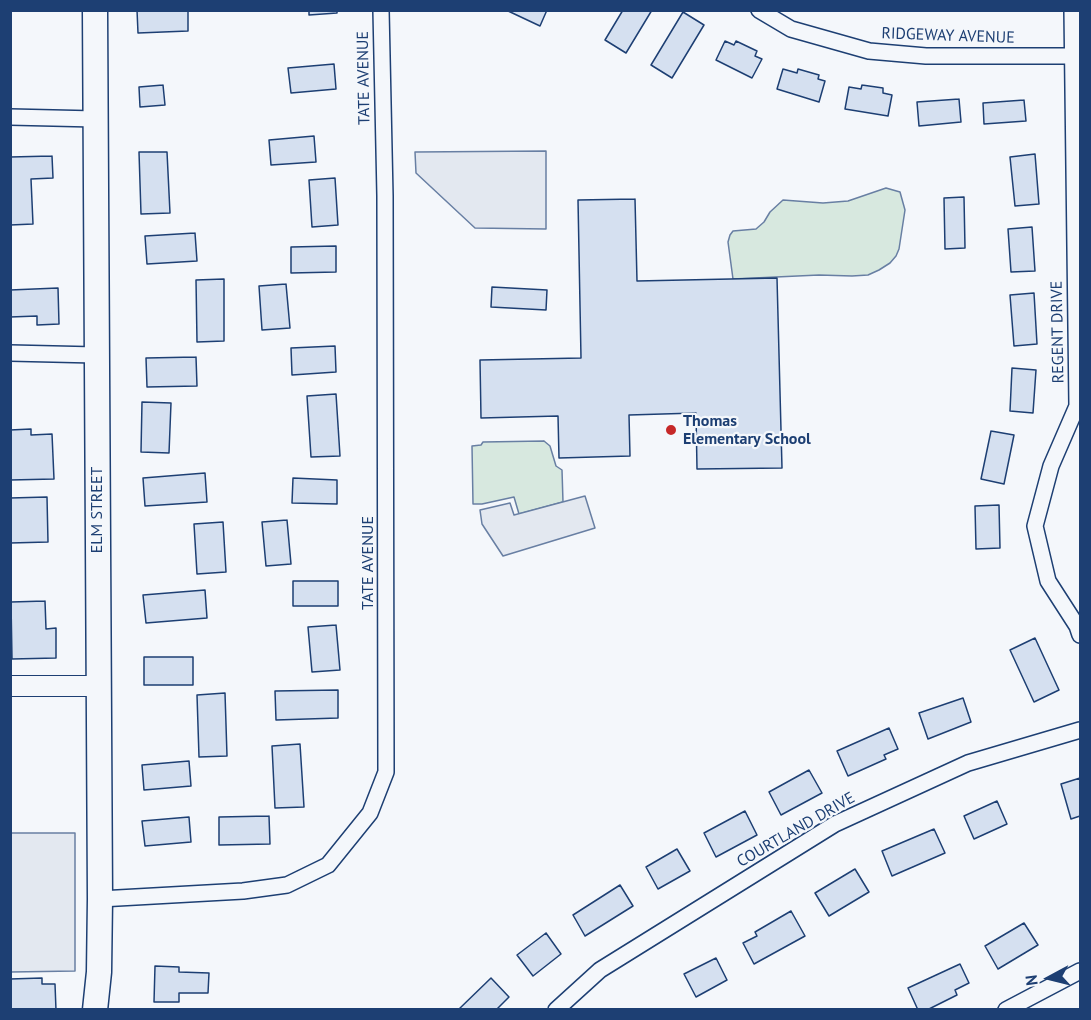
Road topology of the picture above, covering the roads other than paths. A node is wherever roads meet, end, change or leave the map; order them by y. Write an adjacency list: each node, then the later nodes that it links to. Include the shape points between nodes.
1 (94, 10): 7 (main road, ELM STREET)
2 (381, 10): 14 (street, TATE AVENUE, via 386,772 370,813 328,865 287,885)
3 (759, 10): 5 (street, RIDGEWAY AVENUE, via 791,29 868,51 926,56)
4 (1072, 10): 5 (street, REGENT DRIVE)
5 (1072, 56): 10 (street, REGENT DRIVE, via 1077,406 1051,466 1035,526 1048,581)
6 (10, 117): 7 (street)
7 (96, 119): 9 (main road, ELM STREET)
8 (10, 353): 9 (street)
9 (96, 355): 12 (main road, ELM STREET)
10 (1080, 635)
11 (10, 686): 12 (street)
12 (98, 686): 14 (main road, ELM STREET)
13 (1080, 730): 17 (street, COURTLAND DRIVE, via 968,763 835,824 600,969)
14 (100, 899): 16 (main road, ELM STREET)
15 (1080, 971): 18 (street)
16 (94, 1010)
17 (556, 1010)
18 (1006, 1010)

